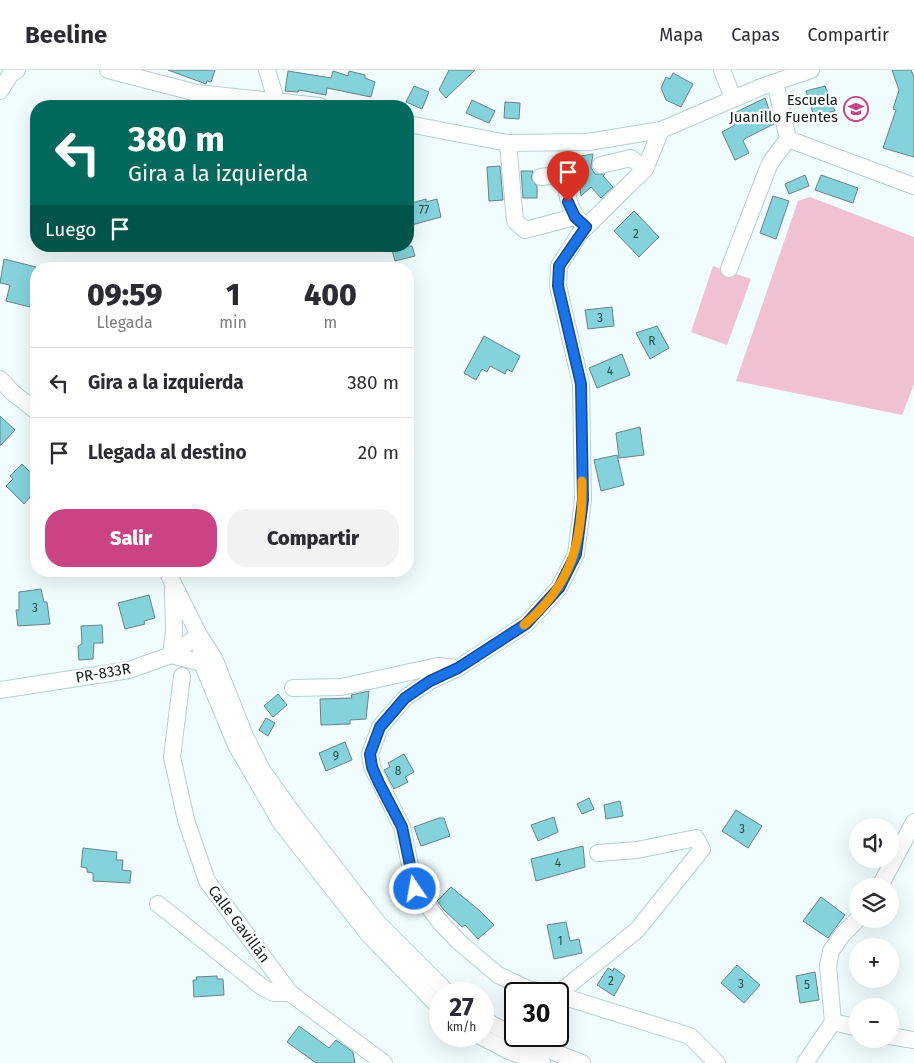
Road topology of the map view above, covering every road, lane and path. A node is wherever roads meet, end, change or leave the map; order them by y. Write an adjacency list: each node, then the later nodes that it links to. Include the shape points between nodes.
1 (17, 70): 7 (street)
2 (108, 70): 9 (street, via 197,92)
3 (267, 70): 9 (street)
4 (722, 70): 8 (street)
5 (811, 70): 6 (street)
6 (775, 82): 8 (street); 12 (street)
7 (0, 91)
8 (733, 98): 11 (street)
9 (276, 100)
10 (414, 125): 13 (street)
11 (661, 130): 13 (street, via 588,142); 15 (street)
12 (788, 139): 17 (street); 19 (street, via 770,162)
13 (508, 143): 18 (street, via 515,220 525,230)
14 (601, 165): 15 (street, via 631,158)
15 (645, 169): 18 (street)
16 (541, 176): 18 (street, via 564,174 568,202)
17 (914, 186)
18 (580, 222): 28 (street, via 559,266 558,286 581,384 583,500 576,554 559,588 526,624)
19 (730, 269)
20 (0, 379): 21 (street)
21 (6, 390): 22 (street)
22 (30, 407)
23 (170, 577): 25 (street)
24 (170, 577): 26 (street, via 174,632)
25 (199, 635): 26 (street, PR-833R / PR-833R); 27 (street); 37 (street, via 214,658 245,736 272,784 377,922)
26 (171, 655): 27 (street); 31 (street, PR-833R / PR-833R, via 129,670)
27 (202, 663): 41 (street, via 236,745 281,823 369,935)
28 (458, 668): 30 (street, via 438,666 341,687); 38 (street, via 405,698 377,734 370,754 372,767 402,827 415,889 459,942 498,975)
29 (182, 676): 40 (street, Calle Gavillán, via 172,757 186,820 207,882)
30 (293, 688)
31 (0, 690)
32 (912, 830): 34 (street)
33 (598, 853): 39 (street, via 637,850 696,838 702,849 637,930)
34 (885, 878)
35 (158, 904): 40 (street, via 262,987 274,993)
36 (849, 928): 43 (street, via 831,952 828,966)
37 (437, 982)
38 (513, 982)
39 (569, 986)
40 (290, 993): 49 (street, Calle Gavillán)
41 (429, 997)
42 (569, 998): 52 (street, via 690,1036)
43 (833, 1022): 45 (street); 53 (street)
44 (494, 1025): 51 (street, via 520,1039)
45 (849, 1026)
46 (899, 1038): 47 (street)
47 (914, 1040)
48 (494, 1043): 50 (street)
49 (384, 1063)
50 (542, 1063)
51 (582, 1063)
52 (717, 1063)
53 (805, 1063)

